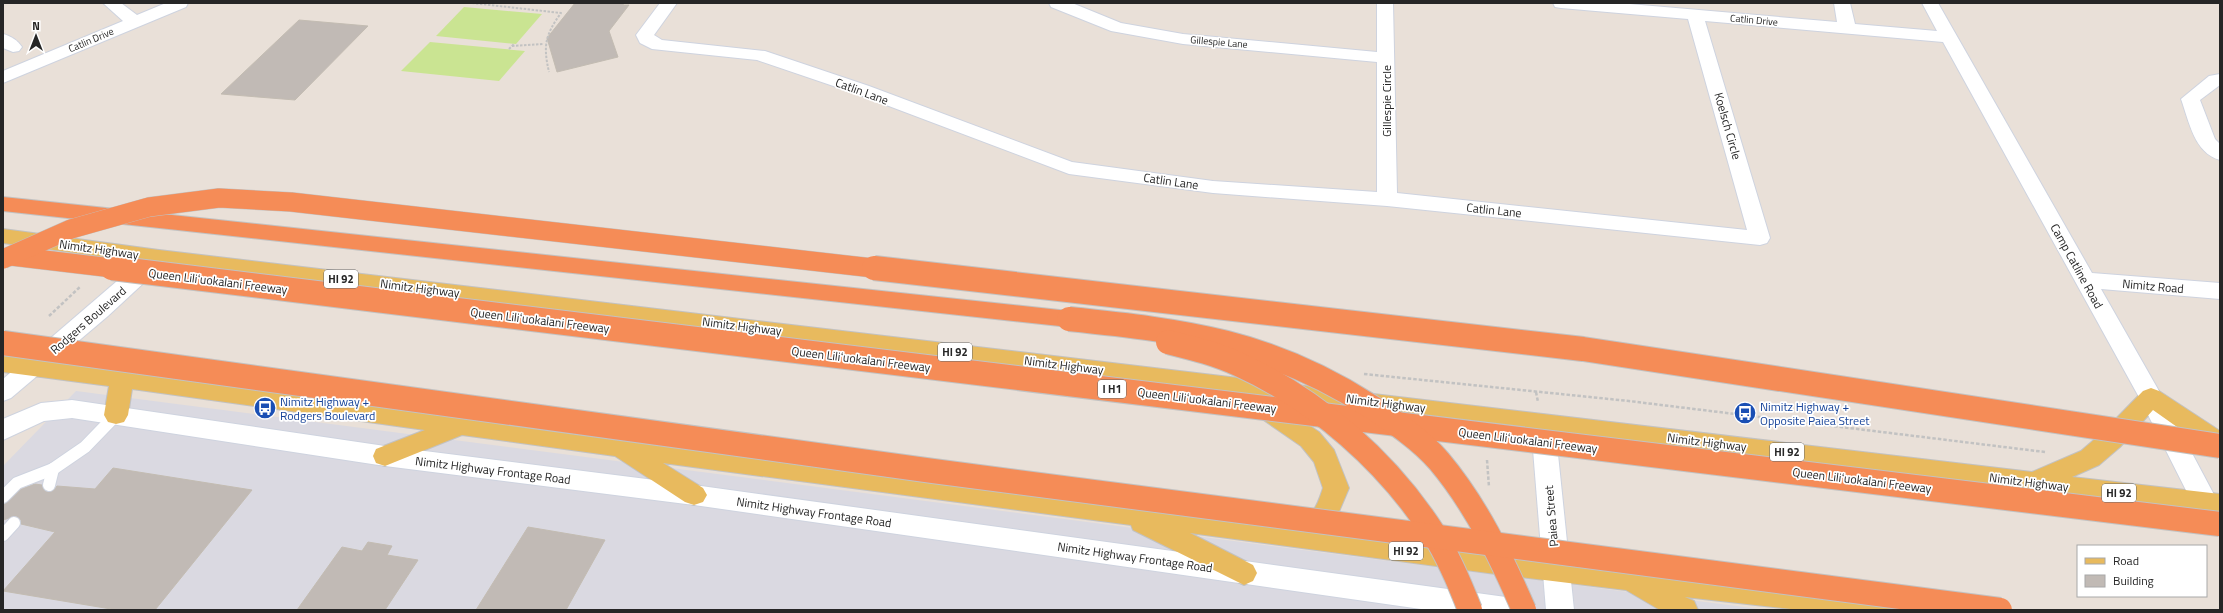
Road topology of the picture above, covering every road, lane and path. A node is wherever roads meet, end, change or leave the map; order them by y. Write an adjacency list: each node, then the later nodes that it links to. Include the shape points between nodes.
1 (111, 3): 11 (street)
2 (180, 3): 11 (street, Catlin Drive)
3 (472, 3): 15 (path, via 561,13 550,28)
4 (669, 3): 23 (street, Catlin Lane, via 645,35 646,39 658,45 759,55 863,90 1069,168 1213,187)
5 (1057, 3): 18 (street, Gillespie Lane, via 1116,27 1183,39)
6 (1385, 3): 18 (street, Gillespie Circle)
7 (1561, 3): 10 (street, Catlin Drive)
8 (1842, 3): 12 (street)
9 (1930, 3): 13 (street, Camp Catline Road)
10 (1696, 15): 12 (street, Catlin Drive); 26 (street, Koelsch Circle)
11 (134, 21): 20 (street, Catlin Drive)
12 (1847, 28): 13 (street, Catlin Drive)
13 (1948, 37): 30 (street, Camp Catline Road)
14 (514, 44): 16 (path)
15 (544, 44): 16 (path); 19 (path)
16 (512, 46): 17 (path)
17 (509, 49)
18 (1386, 58): 23 (street, Gillespie Circle)
19 (549, 72)
20 (3, 78)
21 (2220, 79): 22 (street, via 2190,99 2206,142)
22 (2220, 154)
23 (1387, 199): 26 (street, Catlin Lane)
24 (3, 204): 34 (highway, bridge)
25 (3, 236): 28 (main road, Nimitz Highway / HI 92)
26 (1760, 238)
27 (3, 254): 58 (highway, Queen Liliʻuokalani Freeway / I H1, bridge)
28 (158, 257): 37 (street, Rodgers Boulevard); 39 (main road, Nimitz Highway / HI 92)
29 (3, 259): 47 (highway, bridge, via 71,229 149,207 219,198 291,202 1583,349)
30 (2085, 280): 32 (street, Nimitz Road); 41 (street, Camp Catline Road)
31 (82, 285): 33 (path)
32 (2220, 292)
33 (49, 316)
34 (1069, 319): 65 (highway, bridge, via 1178,344 1240,365 1292,393 1341,429 1387,471 1426,521 1463,589); 67 (highway, bridge, via 1157,328 1208,337 1257,350 1306,369 1352,394 1397,424 1438,459 1470,503 1501,556)
35 (3, 344): 71 (highway, bridge, via 384,394 933,471)
36 (3, 363): 37 (main road, HI 92)
37 (35, 366): 38 (main road, HI 92); 40 (street, Rodgers Boulevard)
38 (122, 379): 43 (main road); 45 (main road, HI 92)
39 (1223, 384): 44 (main road, Nimitz Highway / HI 92); 59 (main road, via 1277,415 1310,439 1326,457 1336,488 1324,517 1310,527)
40 (10, 387): 42 (street, Rodgers Boulevard)
41 (2151, 397): 47 (main road); 51 (main road, via 2111,440 2090,458); 55 (street, Camp Catline Road)
42 (3, 401)
43 (116, 415): 46 (street, Nimitz Highway Frontage Road, via 72,409 49,411); 49 (street, Nimitz Highway Frontage Road); 50 (lane, via 85,447)
44 (1542, 422): 51 (main road, Nimitz Highway / HI 92); 62 (street, Paiea Street)
45 (462, 426): 48 (main road, HI 92); 49 (main road)
46 (3, 430)
47 (2220, 445)
48 (619, 447): 53 (main road); 56 (main road, HI 92)
49 (385, 456): 53 (street, Nimitz Highway Frontage Road)
50 (54, 469): 52 (lane); 54 (lane, via 17,483)
51 (2033, 483): 55 (main road, Nimitz Highway / HI 92)
52 (49, 485)
53 (694, 495): 63 (street, Nimitz Highway Frontage Road)
54 (3, 497)
55 (2213, 504): 60 (street, Camp Catline Road)
56 (1126, 514): 59 (main road, HI 92); 63 (main road)
57 (14, 523): 61 (lane)
58 (2220, 524)
59 (1256, 532): 62 (main road, HI 92)
60 (2220, 532)
61 (3, 535)
62 (1556, 571): 64 (main road, HI 92); 68 (street, Paiea Street)
63 (1244, 573): 66 (street, Nimitz Highway Frontage Road)
64 (1630, 579): 69 (main road); 70 (main road, HI 92)
65 (1470, 610)
66 (1513, 610)
67 (1524, 610)
68 (1560, 610)
69 (1684, 610)
70 (1904, 610)
71 (2000, 610)

